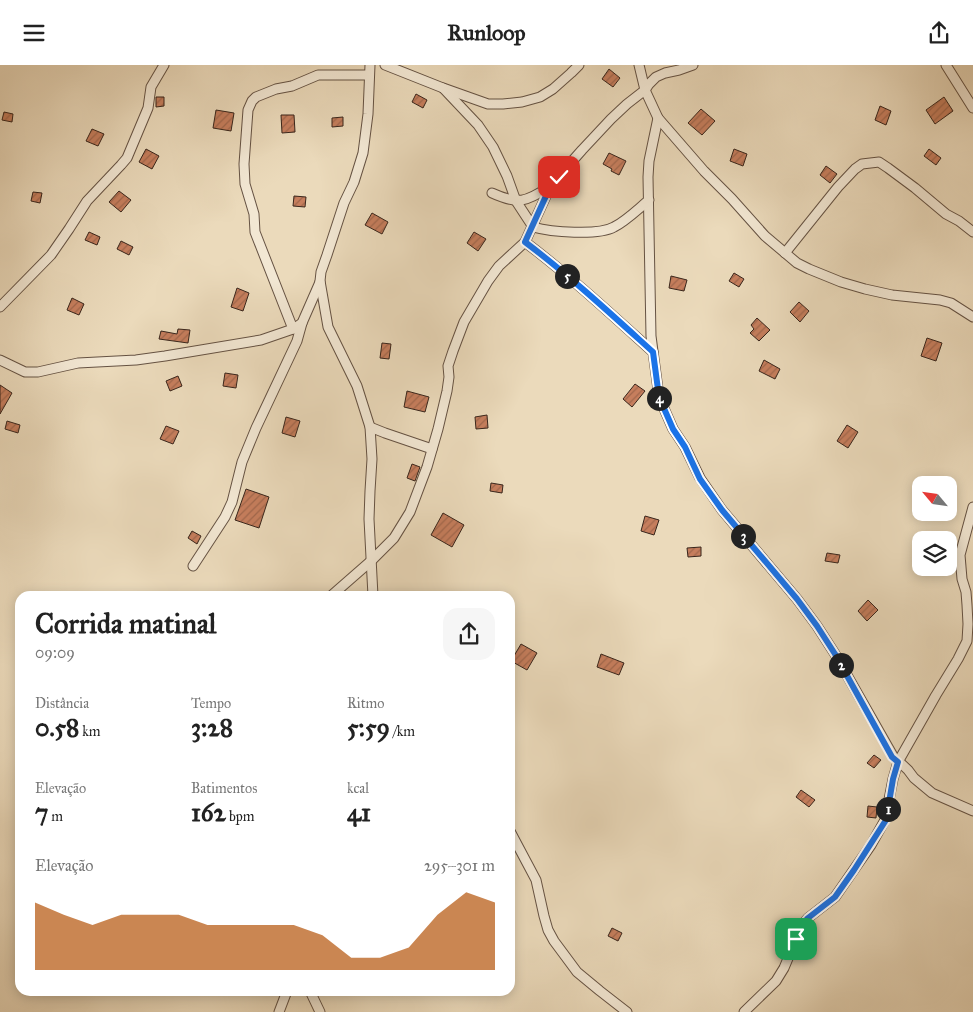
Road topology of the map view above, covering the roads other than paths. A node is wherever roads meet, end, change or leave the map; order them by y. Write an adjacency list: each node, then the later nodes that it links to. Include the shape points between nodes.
1 (164, 65): 22 (street, via 151,87 148,108 127,158 87,201 51,255)
2 (370, 65): 8 (street)
3 (385, 65): 9 (street)
4 (579, 65): 9 (street, via 553,89 522,102 488,104)
5 (639, 65): 10 (street)
6 (693, 65): 10 (street, via 656,77)
7 (946, 65): 11 (street)
8 (369, 75): 21 (street, via 363,153); 25 (street, via 318,75 256,97 248,109 244,184 256,232)
9 (443, 88): 16 (street, via 478,125 493,147)
10 (645, 90): 12 (street); 13 (street, via 611,119)
11 (973, 108)
12 (658, 118): 15 (street, via 649,161); 20 (street, via 704,171)
13 (551, 185): 16 (street, via 535,196); 17 (street)
14 (492, 193): 16 (street)
15 (648, 200): 17 (street, via 606,231 578,232); 26 (street)
16 (516, 201): 17 (street)
17 (532, 227): 19 (street)
18 (973, 232): 20 (street, via 878,162 862,164 855,169)
19 (525, 242): 26 (street); 29 (street, via 499,266 464,322 448,366 447,391)
20 (784, 253): 23 (street, via 797,263 841,282 892,295 940,300)
21 (320, 281): 24 (street); 28 (street, via 328,327 358,386)
22 (0, 307)
23 (973, 317)
24 (302, 323): 25 (street); 32 (street, via 242,463 232,502)
25 (293, 329): 27 (street, via 261,339 165,356 78,363 38,371 25,372)
26 (653, 352): 37 (street, via 659,397 700,479 812,619 892,757)
27 (0, 360)
28 (370, 427): 29 (street); 31 (street)
29 (432, 449): 31 (street, via 410,511 394,538)
30 (973, 507): 35 (street, via 960,555)
31 (372, 561): 33 (street); 34 (street)
32 (193, 567)
33 (337, 591)
34 (373, 591)
35 (966, 591): 36 (street); 37 (street, via 967,641)
36 (973, 601)
37 (898, 762): 38 (street, via 932,793); 45 (street, via 886,820 871,845 835,897 802,925 776,981)
38 (973, 811)
39 (515, 840): 44 (street, via 536,880 554,941 577,972)
40 (285, 996): 42 (street)
41 (312, 996): 43 (street)
42 (279, 1012)
43 (320, 1012)
44 (627, 1012)
45 (744, 1012)

